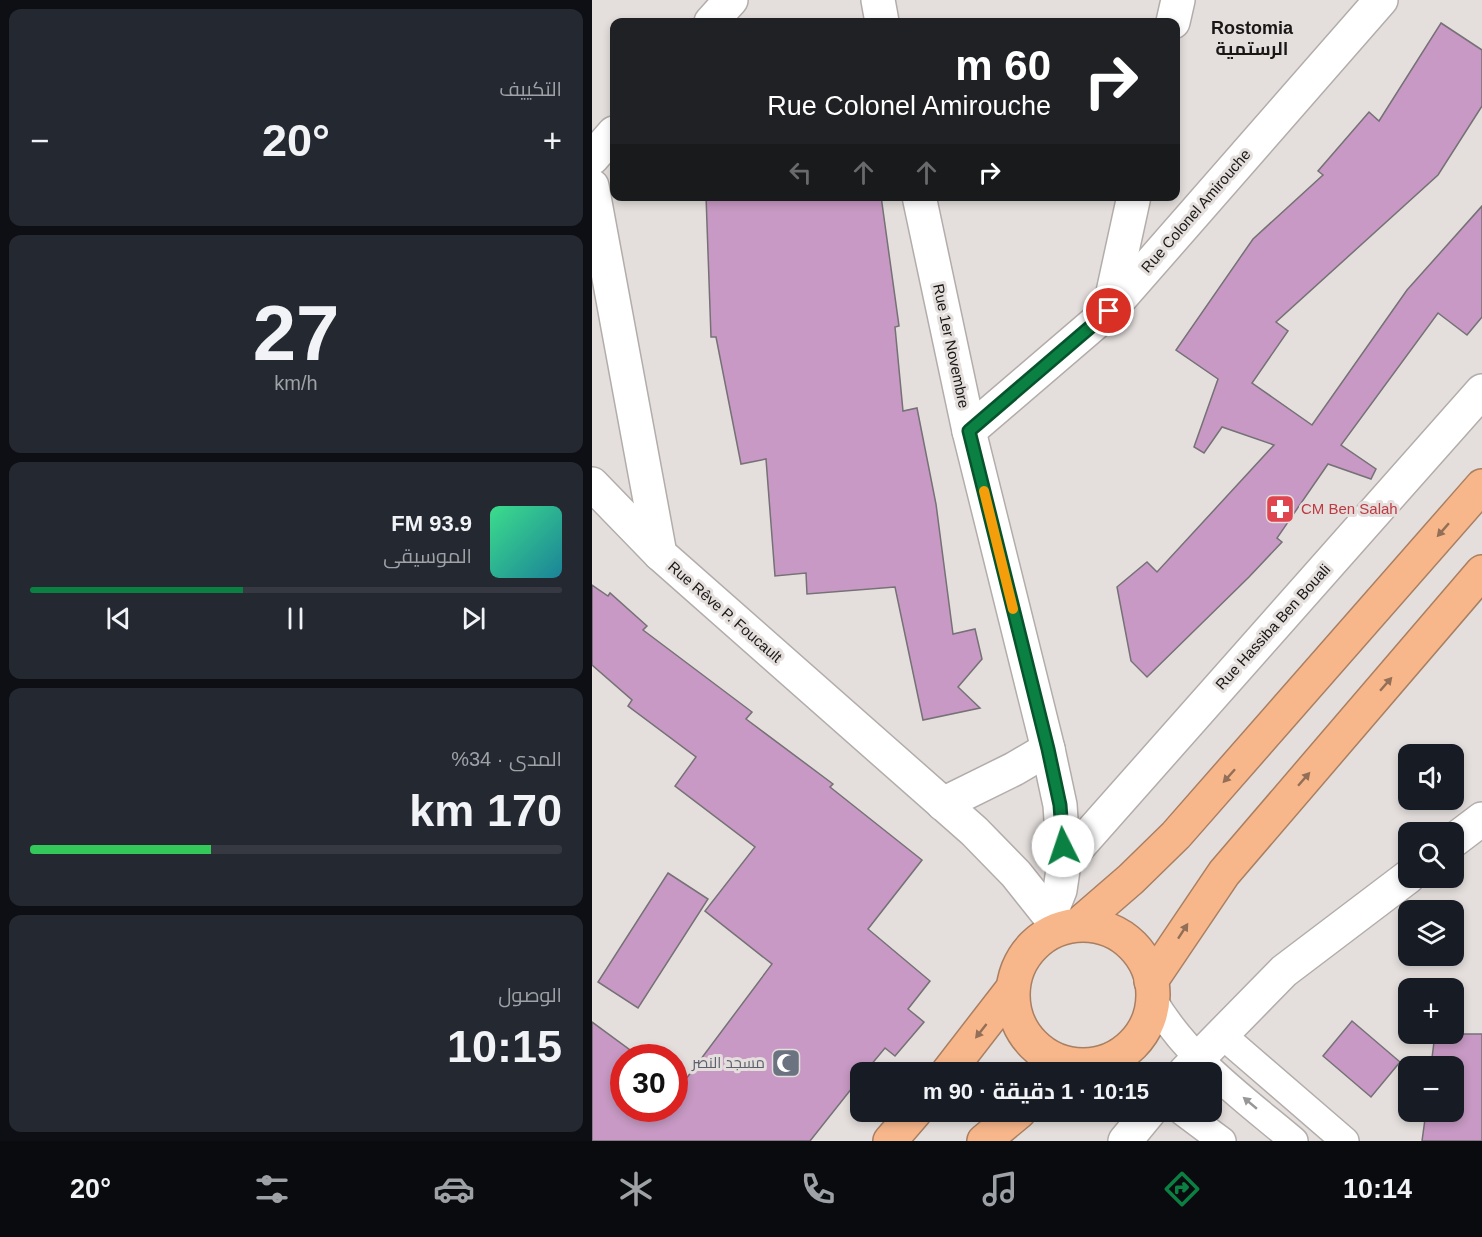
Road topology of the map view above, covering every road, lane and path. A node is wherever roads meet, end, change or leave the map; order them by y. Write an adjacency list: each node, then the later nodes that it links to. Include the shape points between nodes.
1 (731, 0): 5 (street)
2 (878, 0): 6 (street)
3 (1178, 0): 7 (street)
4 (1381, 0): 13 (street, Rue Colonel Amirouche)
5 (715, 18)
6 (881, 18)
7 (1174, 18)
8 (610, 138): 9 (street)
9 (592, 158)
10 (592, 186): 18 (street, Rue Rêve P. Foucault)
11 (920, 201): 15 (street, Rue 1er Novembre)
12 (1133, 201): 13 (street)
13 (1109, 311): 15 (street, Rue Colonel Amirouche)
14 (1482, 391): 24 (street, Rue Hassiba Ben Bouali)
15 (969, 431): 20 (street, Rue 1er Novembre)
16 (592, 483): 18 (street)
17 (1482, 486): 26 (highway, one-way to 26, via 1176,834 1124,886)
18 (660, 555): 21 (street, Rue Rêve P. Foucault)
19 (1482, 572): 28 (highway, one-way to 19, via 1224,873)
20 (1048, 749): 21 (street); 24 (street, Rue 1er Novembre, via 1060,805)
21 (943, 804): 26 (street, Rue Rêve P. Foucault)
22 (1482, 819): 23 (street)
23 (1464, 833)
24 (1064, 863): 26 (street, Rue 1er Novembre, via 1060,890)
25 (1398, 885): 29 (street, via 1284,971)
26 (1063, 922): 27 (highway, via 1027,951); 28 (highway, via 1099,926 1133,945 1145,962)
27 (1013, 988): 30 (highway, one-way to 30); 31 (highway, via 1020,1027 1033,1044)
28 (1152, 990): 32 (highway, via 1148,1020 1138,1038); 33 (lane, via 1162,1017)
29 (1221, 1034): 34 (street); 45 (lane)
30 (956, 1062)
31 (1063, 1062)
32 (1108, 1062)
33 (1189, 1062)
34 (1195, 1062)
35 (1222, 1089): 44 (lane, one-way to 35)
36 (906, 1122): 40 (highway)
37 (1007, 1122): 41 (highway)
38 (1141, 1122): 42 (street)
39 (1196, 1122): 43 (lane)
40 (890, 1141)
41 (984, 1141)
42 (1125, 1141)
43 (1222, 1141)
44 (1294, 1141)
45 (1345, 1141)

